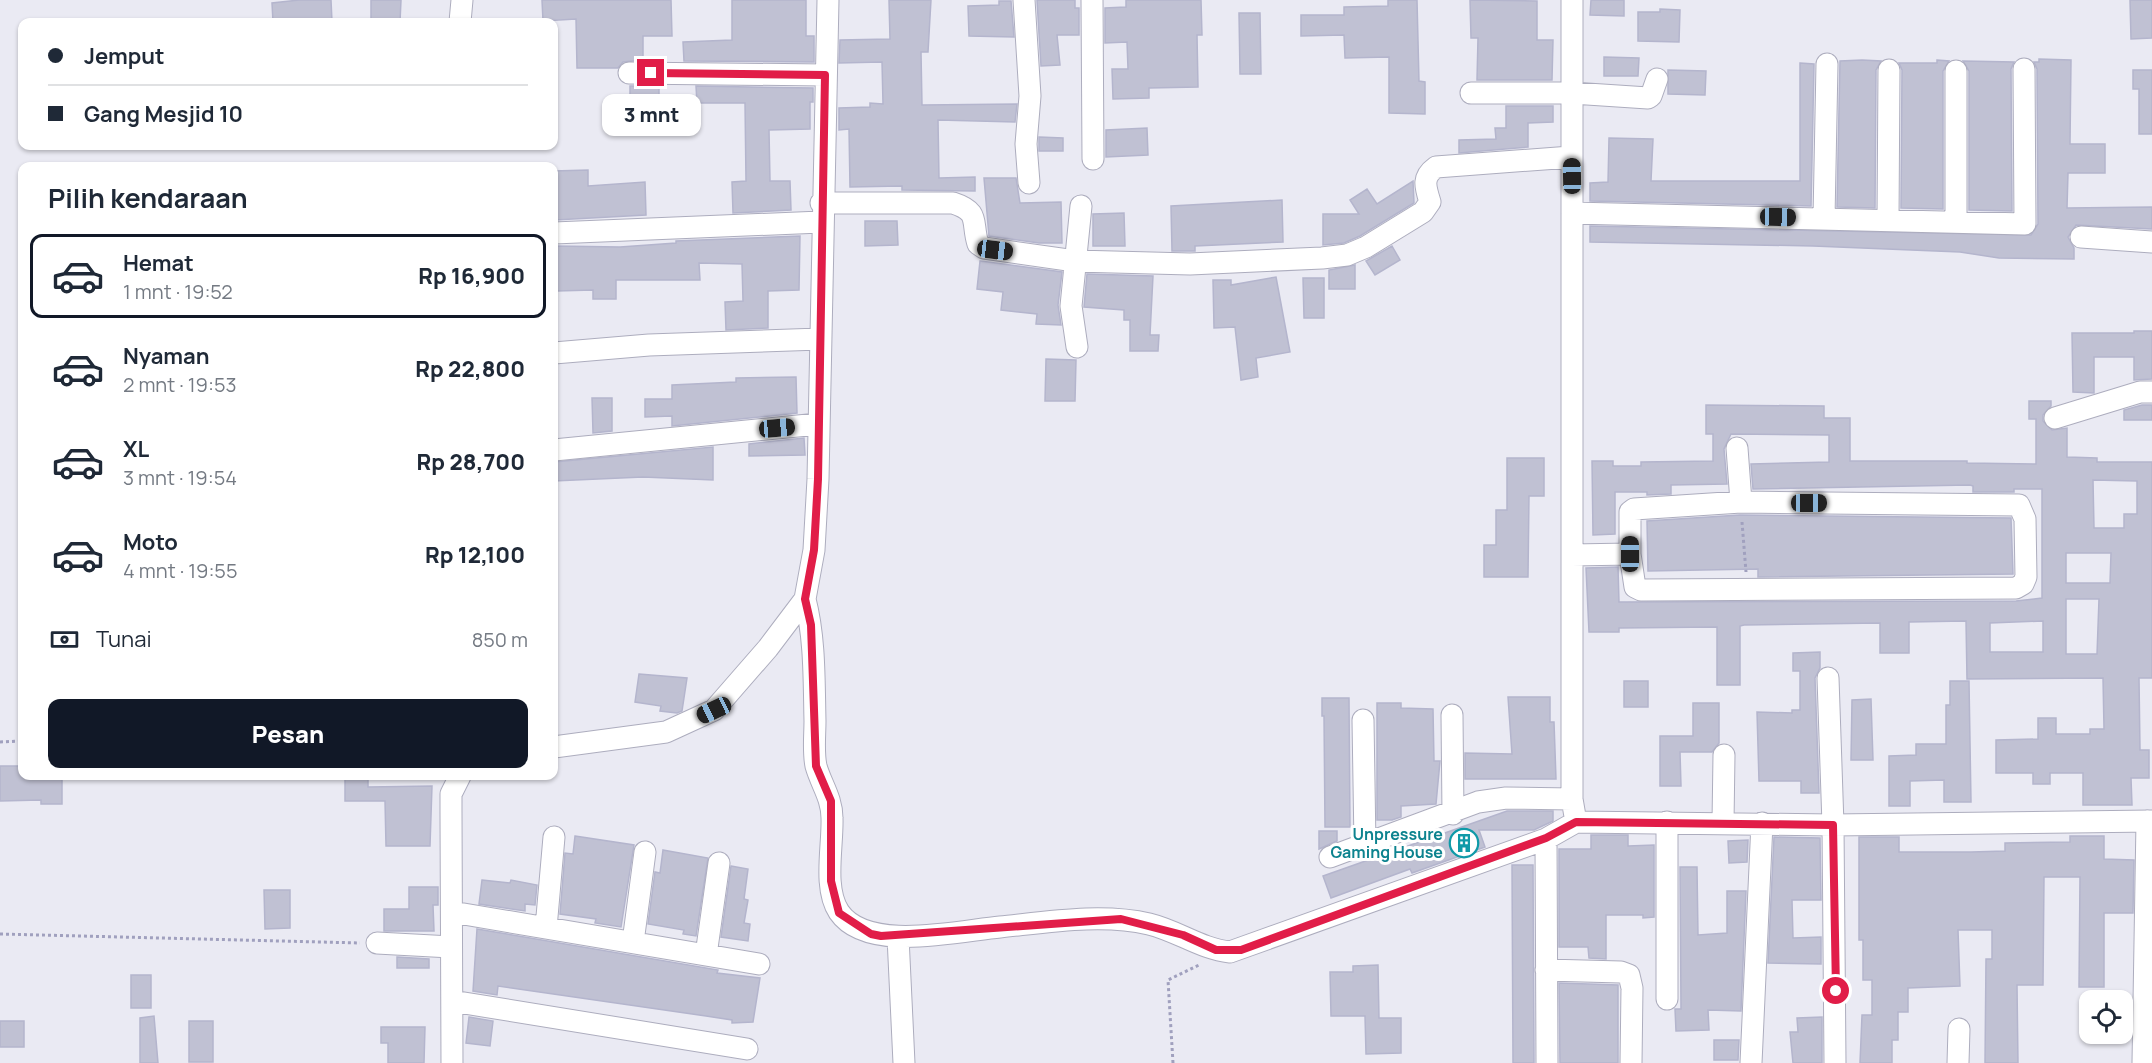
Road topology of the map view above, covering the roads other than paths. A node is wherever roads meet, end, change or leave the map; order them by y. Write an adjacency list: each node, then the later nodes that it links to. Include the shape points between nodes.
1 (462, 0): 6 (street)
2 (828, 0): 12 (street)
3 (1024, 0): 18 (street, via 1030,96 1026,144)
4 (1092, 0): 17 (street)
5 (1572, 0): 15 (street)
6 (460, 18)
7 (1827, 64): 22 (street)
8 (2024, 69): 24 (street, via 2025,224)
9 (1889, 70): 23 (street)
10 (1956, 70): 24 (street)
11 (629, 73): 12 (street)
12 (825, 75): 20 (street)
13 (1657, 79): 15 (street, via 1648,98)
14 (1471, 93): 15 (street)
15 (1572, 93): 16 (street)
16 (1571, 157): 21 (street); 28 (street, via 1436,167 1424,180 1430,202 1424,212 1366,248 1347,255 1190,264)
17 (1093, 159)
18 (1029, 183)
19 (1081, 206): 28 (street)
20 (821, 212): 25 (street); 28 (street, via 953,203 969,211 976,225 978,244 984,248); 29 (street)
21 (1572, 213): 22 (street); 39 (street)
22 (1824, 218): 23 (street)
23 (1888, 219): 24 (street)
24 (1956, 221)
25 (558, 233)
26 (2081, 237): 27 (street)
27 (2152, 242)
28 (1075, 261): 30 (street, via 1071,306)
29 (820, 339): 31 (street); 34 (street)
30 (1077, 347)
31 (558, 353)
32 (2152, 392): 33 (street)
33 (2055, 418)
34 (818, 424): 36 (street); 40 (street, via 814,550)
35 (1737, 448): 37 (street)
36 (558, 450)
37 (1741, 502): 38 (street, via 1634,509 1630,512); 38 (street, via 2013,504 2023,509 2025,519 2026,577 2016,588 1637,589)
38 (1630, 554): 39 (street)
39 (1572, 555): 47 (street)
40 (805, 599): 44 (street, via 714,710 666,732); 63 (street, via 811,625 816,766 831,801 834,900 839,913 871,934)
41 (1828, 678): 54 (street)
42 (1452, 715): 48 (street)
43 (1363, 720): 57 (street)
44 (558, 746)
45 (1724, 755): 52 (street)
46 (458, 780): 61 (street, via 452,794)
47 (1572, 799): 48 (street, via 1488,800); 50 (street)
48 (1453, 814): 57 (street)
49 (2149, 821): 54 (street); 81 (street)
50 (1576, 822): 51 (street); 56 (street)
51 (1667, 822): 52 (street); 70 (street)
52 (1723, 823): 53 (street)
53 (1762, 824): 54 (street); 78 (street)
54 (1833, 825): 79 (street)
55 (554, 837): 62 (street)
56 (1546, 838): 63 (street, via 1241,950 1216,950 1183,935 1121,919); 69 (street)
57 (1365, 844): 59 (street)
58 (645, 852): 64 (street)
59 (1330, 857)
60 (719, 863): 67 (street)
61 (452, 912): 62 (street); 66 (street)
62 (546, 928): 64 (street)
63 (898, 937): 75 (street)
64 (633, 942): 67 (street)
65 (377, 943): 66 (street)
66 (451, 947): 71 (street)
67 (706, 955): 68 (street)
68 (759, 964)
69 (1546, 970): 76 (street); 77 (street, via 1629,975)
70 (1667, 999)
71 (452, 1001): 73 (street); 74 (street)
72 (1959, 1029): 80 (street)
73 (747, 1049)
74 (452, 1063)
75 (904, 1063)
76 (1547, 1063)
77 (1631, 1063)
78 (1751, 1063)
79 (1835, 1063)
80 (1958, 1063)
81 (2143, 1063)

